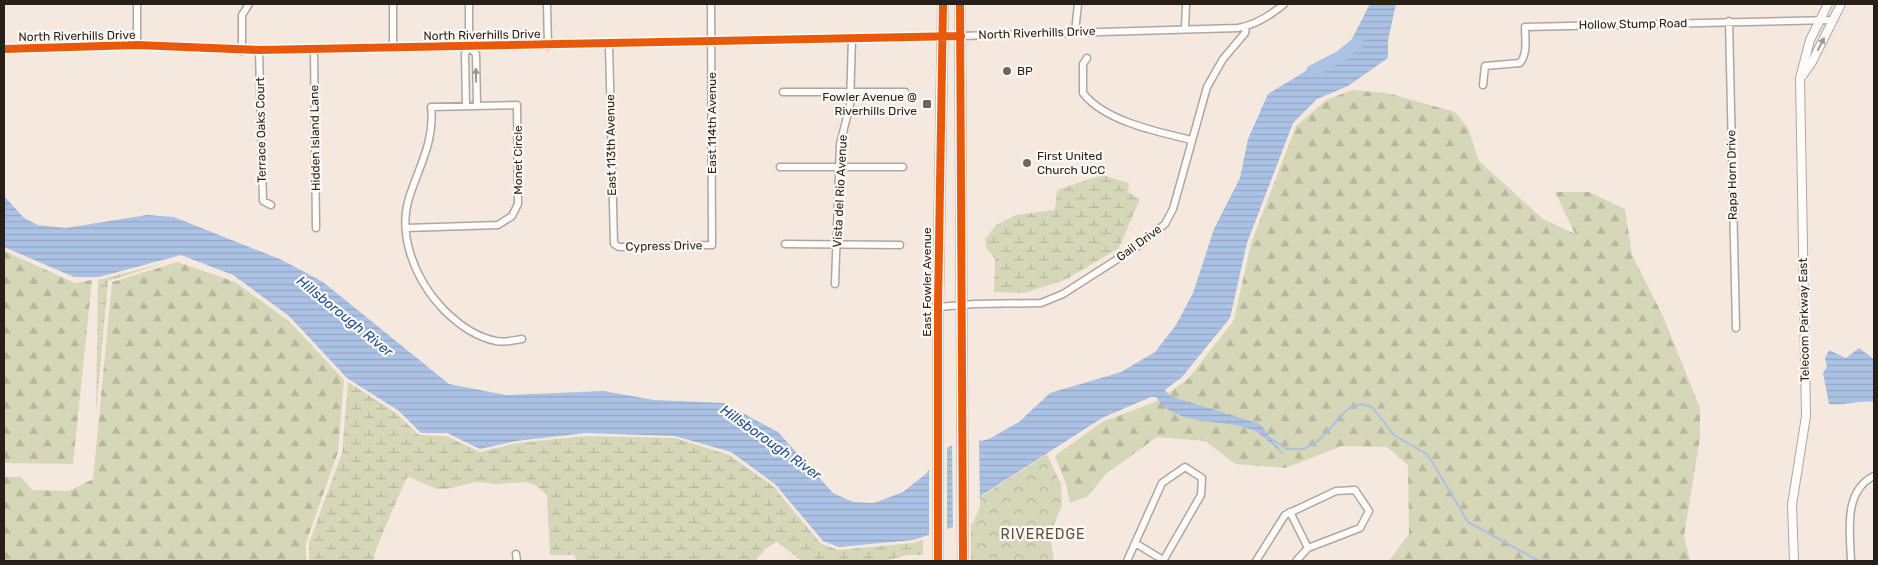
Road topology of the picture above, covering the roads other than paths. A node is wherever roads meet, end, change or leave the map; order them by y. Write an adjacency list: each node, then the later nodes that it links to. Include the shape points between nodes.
1 (137, 4): 24 (street)
2 (249, 4): 31 (street, via 242,15)
3 (393, 4): 28 (street)
4 (468, 4): 27 (street)
5 (547, 4): 26 (street)
6 (711, 4): 23 (street, East 114th Avenue)
7 (943, 4): 20 (main road, East Fowler Avenue)
8 (960, 4): 21 (main road)
9 (1078, 4): 19 (street)
10 (1186, 4): 18 (street)
11 (1284, 4): 17 (street, North Riverhills Drive, via 1270,16)
12 (1828, 4): 16 (street, Telecom Parkway East)
13 (1841, 4): 14 (street)
14 (1833, 20): 16 (street, Hollow Stump Road); 34 (street, one-way to 14, via 1812,62)
15 (1729, 21): 16 (street, Hollow Stump Road); 35 (street, Hollow Stump Road, via 1525,27 1526,54 1523,59 1520,63 1485,66); 56 (street, Rapa Horn Drive)
16 (1820, 21): 34 (street, Telecom Parkway East, via 1810,40)
17 (1246, 27): 18 (street, North Riverhills Drive); 41 (street, Gail Drive, via 1206,88)
18 (1185, 28): 19 (street, North Riverhills Drive)
19 (1075, 32): 21 (street, North Riverhills Drive)
20 (943, 36): 21 (street, North Riverhills Drive); 22 (street, North Riverhills Drive); 55 (main road, East Fowler Avenue)
21 (961, 36): 54 (main road)
22 (852, 38): 23 (street, North Riverhills Drive); 37 (street, Vista del Rio Avenue)
23 (712, 41): 25 (street, North Riverhills Drive); 48 (street, East 114th Avenue)
24 (137, 45): 29 (street, North Riverhills Drive); 31 (street, North Riverhills Drive)
25 (609, 45): 26 (street, North Riverhills Drive); 49 (street, East 113th Avenue)
26 (548, 46): 27 (street, North Riverhills Drive)
27 (469, 47): 28 (street, North Riverhills Drive); 39 (street, via 465,54); 40 (street, one-way to 27, via 476,54)
28 (393, 48): 30 (street, North Riverhills Drive)
29 (4, 49)
30 (314, 49): 32 (street, North Riverhills Drive); 46 (street, Hidden Island Lane)
31 (242, 50): 32 (street, North Riverhills Drive)
32 (259, 50): 45 (street, Terrace Oaks Court, via 263,202)
33 (1087, 58): 41 (street, via 1083,64 1083,92 1104,112)
34 (1800, 78): 68 (street, Telecom Parkway East, via 1806,416 1792,505)
35 (1483, 85)
36 (783, 92): 37 (street)
37 (851, 92): 38 (street); 43 (street, Vista del Rio Avenue, via 841,138)
38 (905, 92)
39 (466, 106): 40 (street, Monet Circle); 47 (street, Monet Circle, via 431,107 432,133 409,197)
40 (477, 106): 47 (street, Monet Circle, via 517,105 518,204 512,216 498,225)
41 (1192, 140): 54 (street, Gail Drive, via 1173,208 1165,224 1141,244 1068,292 1041,303)
42 (780, 167): 43 (street)
43 (839, 167): 44 (street); 51 (street, Vista del Rio Avenue)
44 (903, 167)
45 (271, 205)
46 (316, 228)
47 (406, 228): 57 (street, via 408,251 425,287 454,320 475,334 497,342)
48 (713, 243): 49 (street, Cypress Drive, via 707,246 619,247)
49 (614, 244)
50 (785, 244): 51 (street)
51 (836, 245): 52 (street); 53 (street, Vista del Rio Avenue)
52 (900, 245)
53 (835, 284)
54 (961, 306): 55 (street, Gail Drive); 63 (main road)
55 (938, 307): 62 (main road, East Fowler Avenue)
56 (1736, 328)
57 (522, 339)
58 (1874, 476): 69 (street, via 1866,480 1850,511)
59 (1290, 512): 61 (street); 61 (street, via 1336,491 1355,490 1369,511 1360,528); 66 (street)
60 (1135, 543): 64 (street); 65 (street); 65 (street, via 1162,483 1185,467 1202,478 1201,496)
61 (1308, 548): 67 (street)
62 (938, 561)
63 (963, 561)
64 (1126, 561)
65 (1163, 561)
66 (1256, 561)
67 (1296, 561)
68 (1794, 561)
69 (1851, 561)

